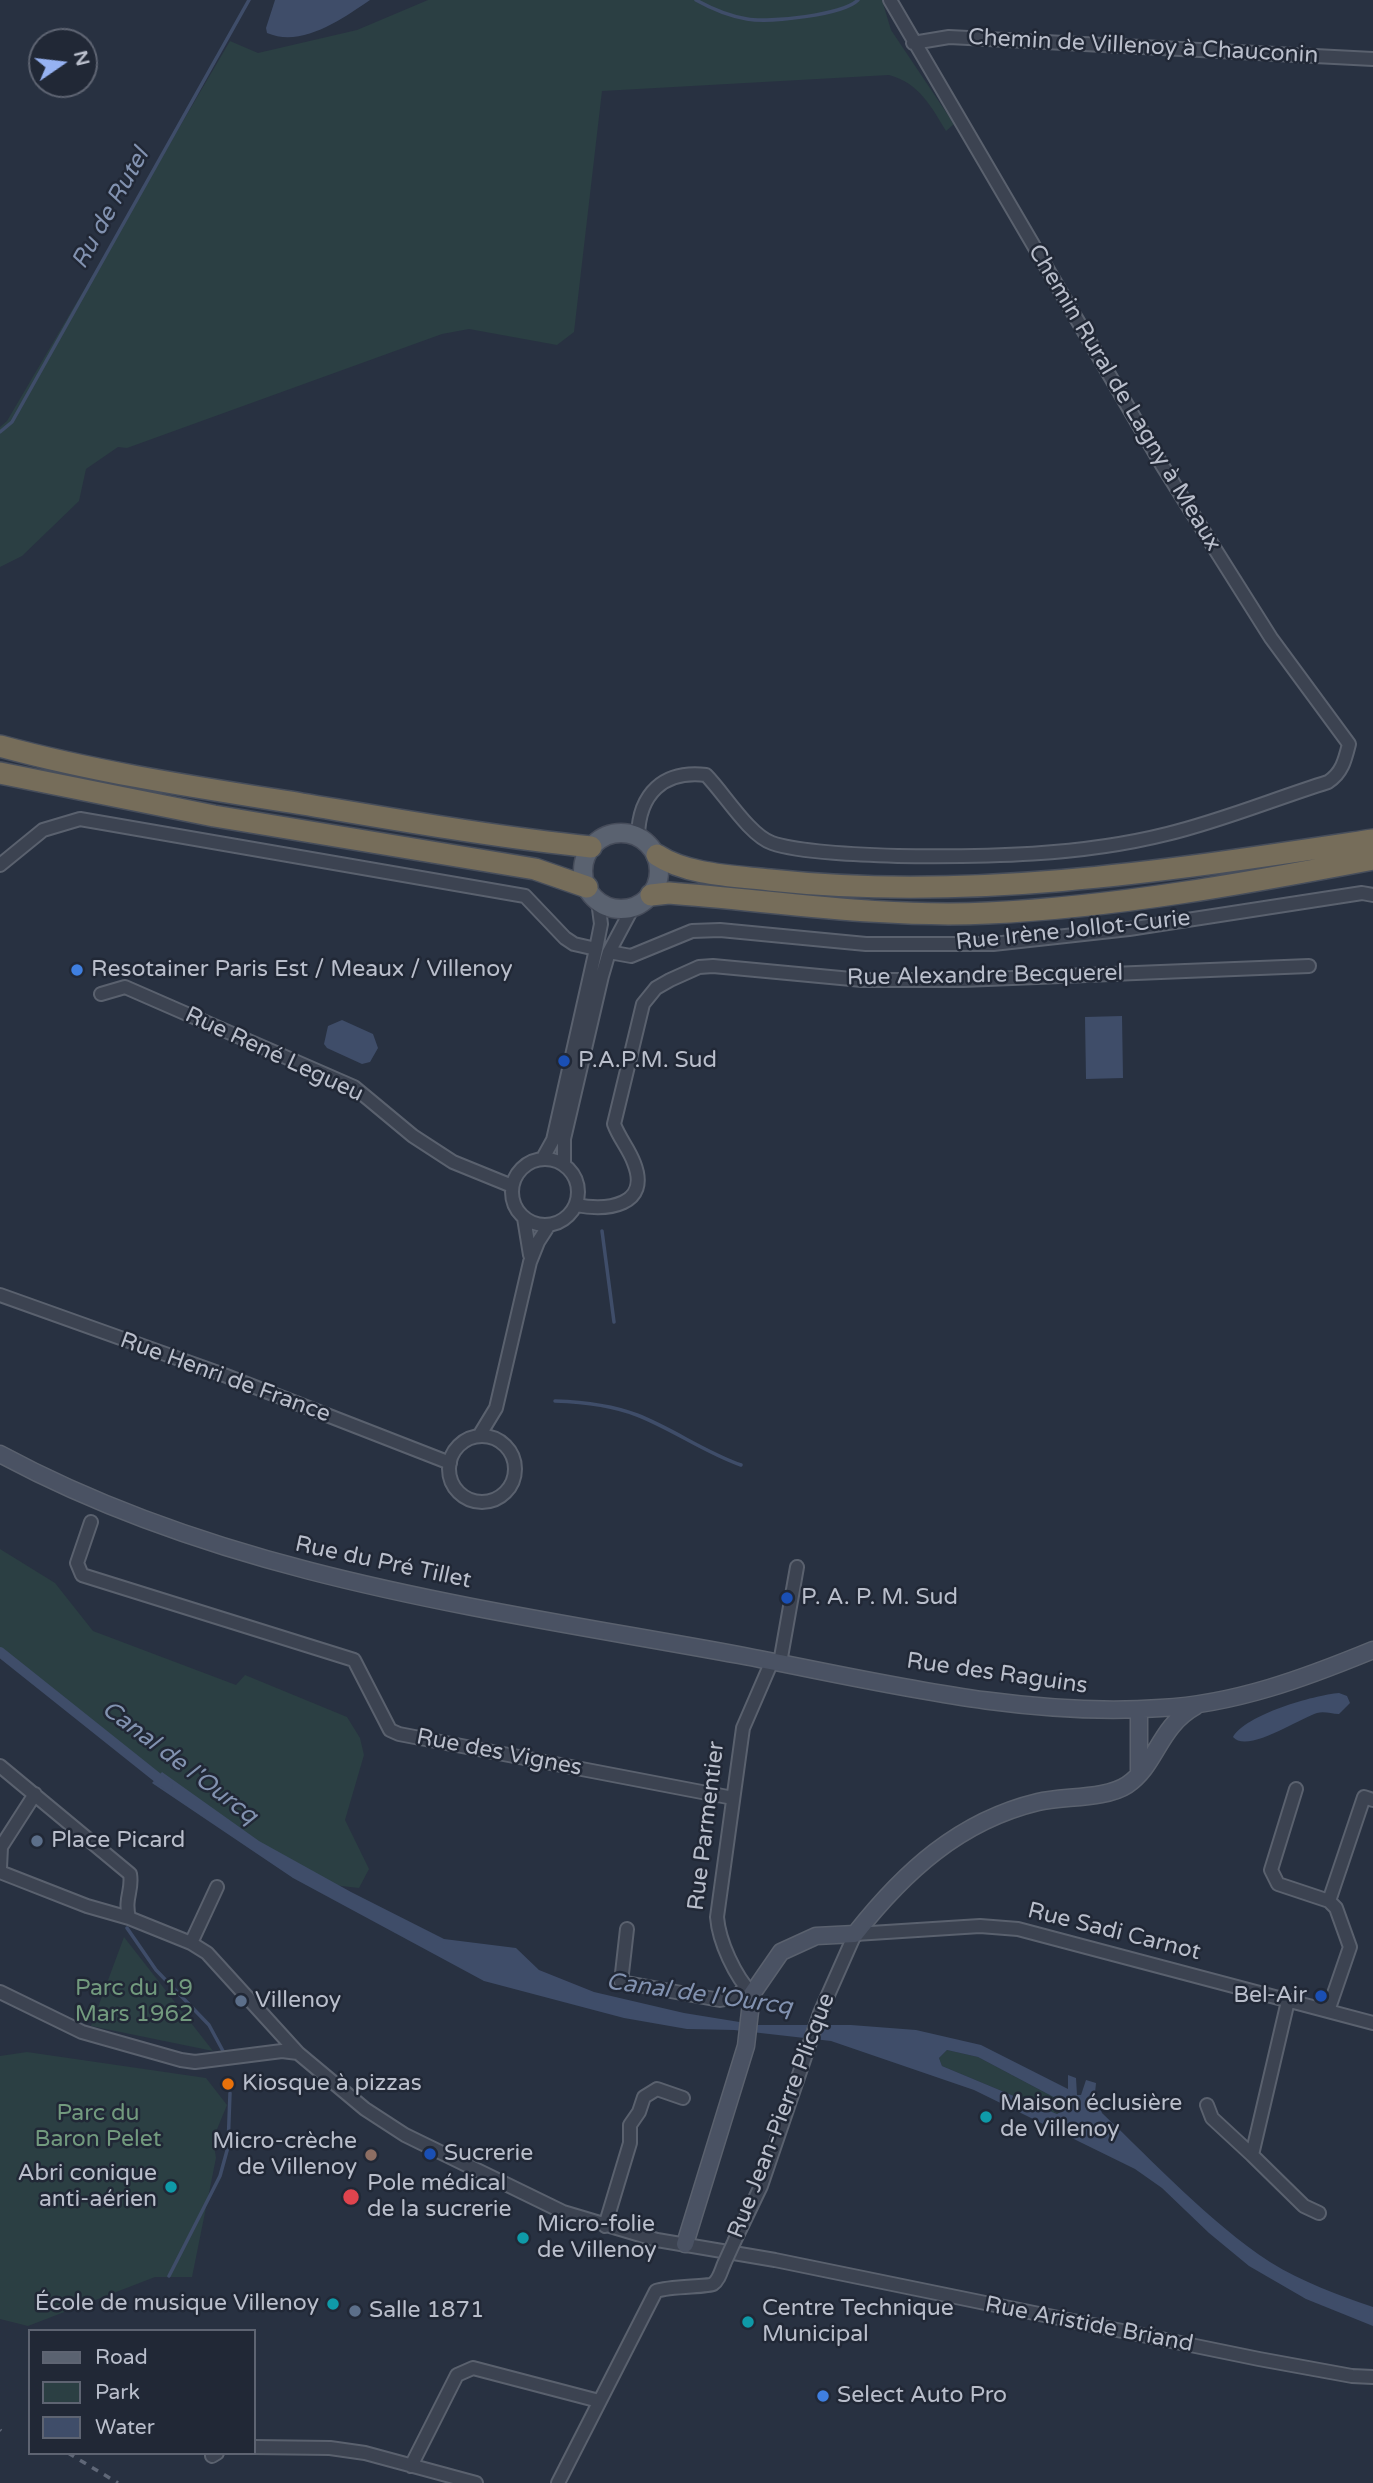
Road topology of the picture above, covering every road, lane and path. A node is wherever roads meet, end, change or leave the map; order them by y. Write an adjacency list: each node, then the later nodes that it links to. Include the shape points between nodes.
1 (890, 0): 2 (street, Chemin Rural de Lagny à Meaux)
2 (913, 43): 3 (street, Chemin de Villenoy à Chauconin, via 950,37); 7 (street, Chemin Rural de Lagny à Meaux, via 1169,477 1271,638 1349,744 1337,776 1328,782 1168,834 1120,844 965,857 864,855 771,843 758,835 706,775 691,774 655,788 638,814)
3 (1373, 59)
4 (0, 746): 10 (highway, via 199,787 486,835)
5 (0, 773): 14 (highway, via 214,816 535,869)
6 (1373, 834): 9 (highway)
7 (638, 836): 10 (main road, via 612,833); 11 (main road)
8 (1373, 840): 9 (highway)
9 (1348, 844): 11 (highway, via 1088,879 937,888 746,877 704,871)
10 (591, 847): 14 (main road, via 583,866)
11 (657, 855): 15 (main road, via 659,876)
12 (1373, 859): 15 (highway, via 1086,905 988,913 790,906)
13 (0, 865): 18 (street, via 43,830 80,818 525,896 565,938)
14 (592, 894): 17 (main road, via 609,907); 18 (street)
15 (651, 895): 17 (main road)
16 (1373, 895): 18 (street, Rue Irène Jollot-Curie, via 993,944 866,944 720,930 692,932 631,956)
17 (633, 907): 18 (street)
18 (603, 950): 21 (street, via 553,1140); 22 (street)
19 (1309, 966): 24 (street, Rue Alexandre Becquerel, via 963,981 862,980 699,967 656,988 643,1004 614,1124 639,1178 635,1192 623,1204 604,1209)
20 (101, 994): 23 (street, Rue René Legueu, via 125,987 303,1063 354,1087 453,1162)
21 (543, 1158): 22 (street); 23 (street, via 523,1167)
22 (564, 1164): 24 (street, via 577,1182)
23 (512, 1186): 25 (street, via 514,1204)
24 (576, 1205): 26 (street, via 566,1219)
25 (524, 1218): 26 (street); 27 (street)
26 (549, 1225): 27 (street)
27 (530, 1262): 29 (street)
28 (0, 1295): 33 (street, Rue Henri de France)
29 (496, 1408): 30 (street); 31 (street)
30 (479, 1436): 31 (street); 33 (street, via 460,1445)
31 (498, 1441): 33 (street, via 512,1457 514,1478 501,1496 491,1501 469,1500 460,1494 453,1485)
32 (0, 1454): 37 (street, Rue du Pré Tillet, via 145,1519 290,1567 452,1603)
33 (450, 1463)
34 (91, 1522): 44 (street, Rue des Vignes, via 77,1563 82,1575 354,1660 390,1730 399,1734)
35 (797, 1567): 37 (street, Rue Parmentier)
36 (1373, 1650): 38 (street, Rue des Raguins, via 1293,1683)
37 (776, 1662): 39 (street, Rue des Raguins, via 992,1700 1097,1711); 44 (street, Rue Parmentier, via 743,1728)
38 (1204, 1702): 39 (street, Rue des Raguins); 41 (street, via 1168,1728)
39 (1145, 1709): 41 (street, via 1156,1727)
40 (0, 1766): 43 (street)
41 (1142, 1769): 52 (street, via 1118,1789 1038,1802 964,1831 902,1878)
42 (1296, 1789): 49 (street, via 1271,1870 1278,1884)
43 (35, 1794): 46 (street, via 1,1847); 50 (street, via 130,1874 132,1884 125,1901)
44 (733, 1798): 55 (street, Rue Parmentier, via 717,1917)
45 (1373, 1800): 49 (street, via 1364,1797)
46 (0, 1863): 47 (street)
47 (0, 1870): 50 (street, Rue Aristide Briand)
48 (217, 1887): 53 (street)
49 (1329, 1901): 57 (street, via 1350,1947)
50 (129, 1918): 53 (street, Rue Aristide Briand)
51 (627, 1929): 55 (street, via 621,1982 720,2000)
52 (855, 1934): 55 (street, Rue Sadi Carnot, via 816,1936 780,1952); 56 (street, Rue Sadi Carnot, via 980,1926 1018,1929); 67 (street, Rue Jean-Pierre Plicque, bridge, via 820,2013 761,2186 716,2282 656,2291)
53 (191, 1943): 59 (street, Rue Aristide Briand, via 219,1965)
54 (0, 1992): 59 (street, via 82,2032 181,2060)
55 (749, 1996): 65 (street, Rue Parmentier, via 746,2046)
56 (1289, 2001): 57 (street, Rue Sadi Carnot); 62 (street)
57 (1328, 2011): 58 (street, Rue Sadi Carnot)
58 (1373, 2023)
59 (298, 2053): 64 (street, Rue Aristide Briand, via 332,2084 405,2135 563,2212)
60 (683, 2098): 64 (street, via 657,2089 644,2096 630,2125 630,2143)
61 (1207, 2105): 62 (street, via 1212,2118)
62 (1252, 2155): 63 (street, via 1304,2206)
63 (1319, 2213)
64 (605, 2226): 65 (street, Rue Aristide Briand)
65 (685, 2244): 66 (street, Rue Aristide Briand, via 1246,2357)
66 (1373, 2377)
67 (599, 2401): 69 (street, via 473,2368 457,2375); 71 (street, Rue Jean-Pierre Plicque)
68 (256, 2447): 69 (street, via 330,2448)
69 (411, 2466): 70 (street)
70 (476, 2483)
71 (558, 2483)

